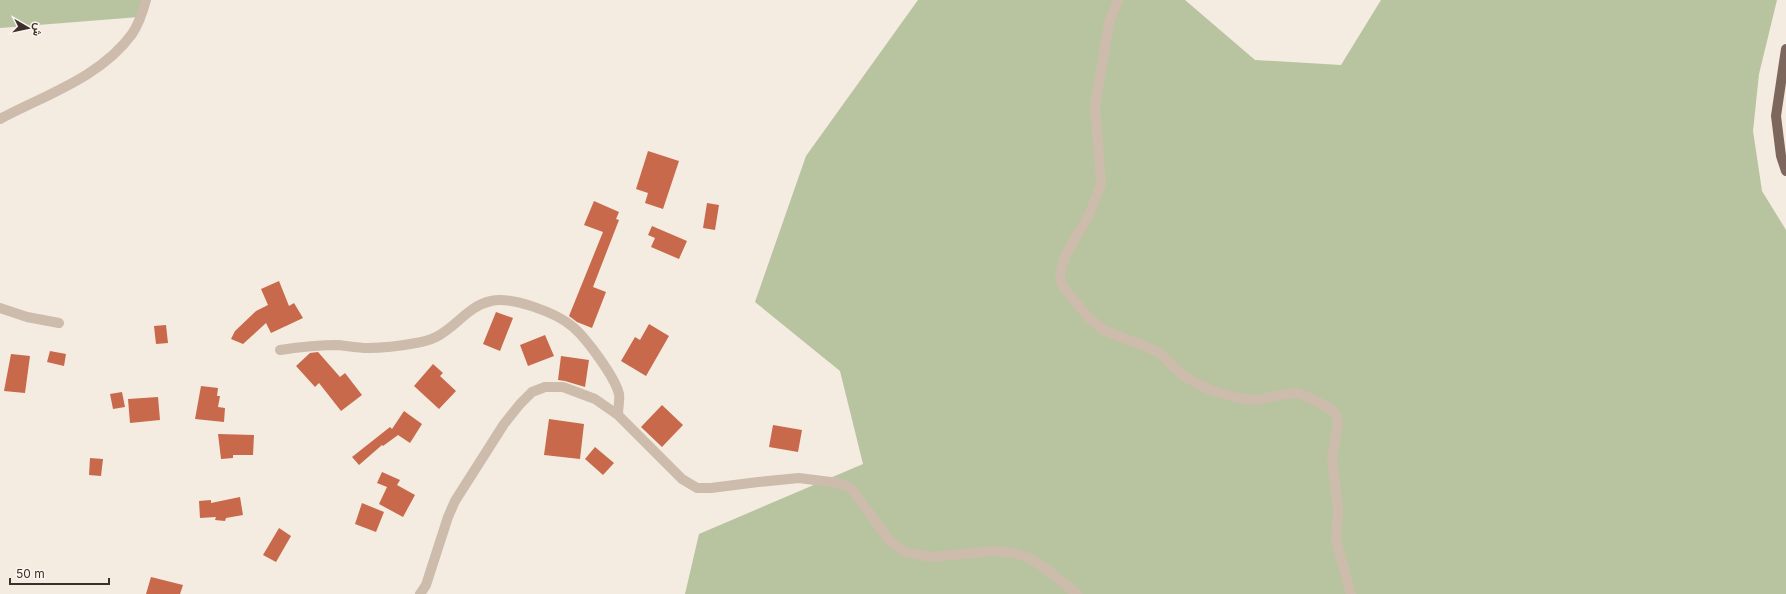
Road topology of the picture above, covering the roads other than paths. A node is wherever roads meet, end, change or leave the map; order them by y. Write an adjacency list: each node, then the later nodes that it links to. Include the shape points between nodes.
1 (146, 0): 4 (street, via 133,33 101,65 67,86)
2 (1118, 0): 12 (street, via 1110,22 1094,106 1101,184 1089,215 1066,254 1060,278 1063,287 1090,319 1105,331 1158,352 1185,377 1208,390 1237,398 1258,400 1296,393 1331,408 1338,424 1332,459 1338,509 1336,541)
3 (1786, 49): 5 (main road, via 1776,116)
4 (0, 119)
5 (1786, 171)
6 (0, 308): 7 (street, via 27,317)
7 (59, 323)
8 (280, 350): 9 (street, via 339,345 367,348 417,343 435,338 467,312 480,305 499,300 515,301 561,320 572,326 585,339 616,387 619,399)
9 (618, 415): 10 (street, via 595,399 563,387 546,387 532,392 504,424 455,501 426,585); 11 (street, via 682,479 697,488 799,478 838,483 851,488 889,540 905,552 931,557 993,551 1014,553 1029,558 1045,568)
10 (420, 594)
11 (1077, 594)
12 (1351, 594)

